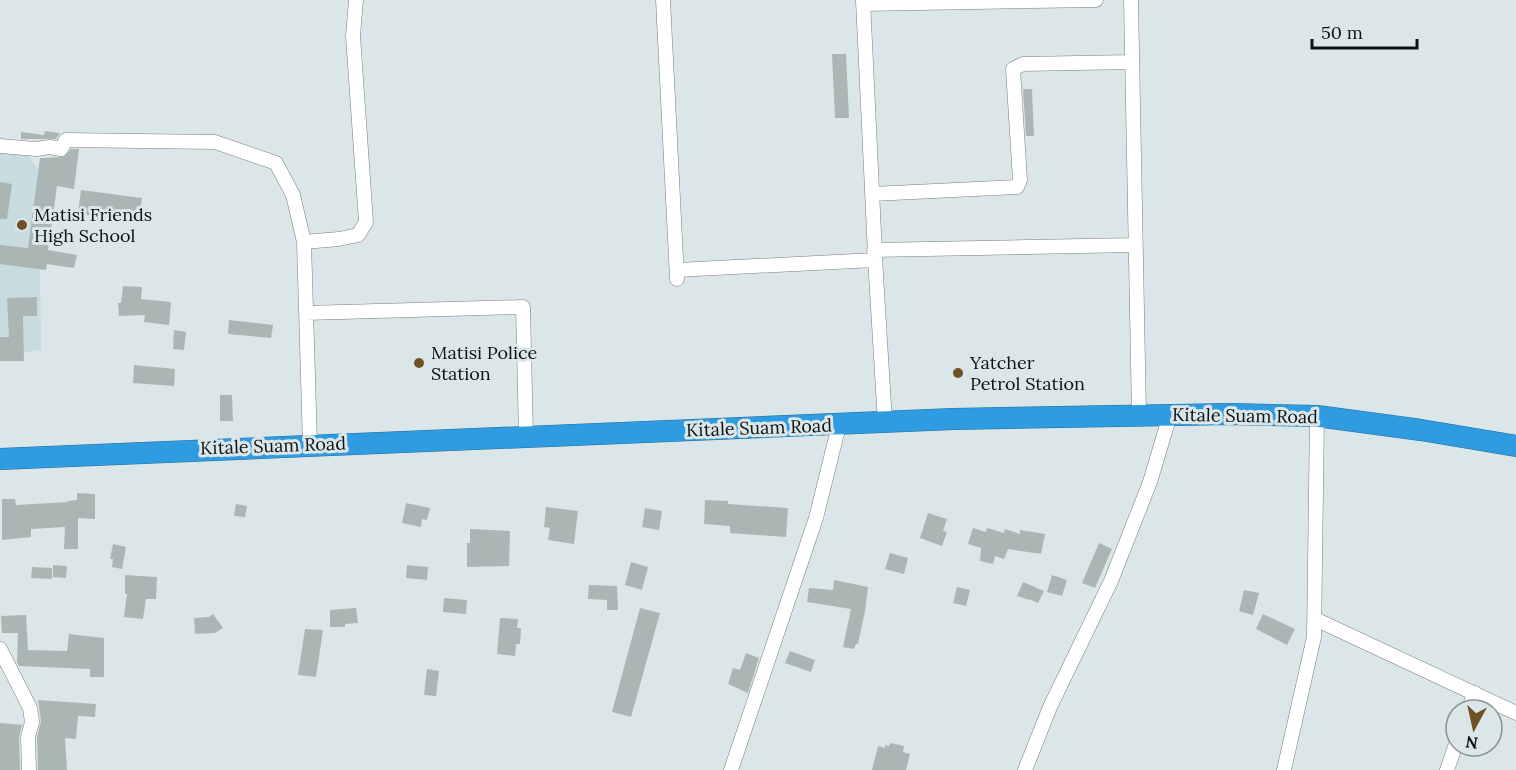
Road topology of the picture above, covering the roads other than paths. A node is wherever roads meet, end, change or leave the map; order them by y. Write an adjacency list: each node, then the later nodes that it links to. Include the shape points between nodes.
1 (356, 0): 9 (street, via 353,36 366,222 358,235)
2 (663, 0): 11 (street, via 677,274)
3 (1096, 0): 5 (street)
4 (1131, 0): 6 (street)
5 (863, 2): 8 (street)
6 (1132, 62): 8 (street, via 1023,64 1013,69 1020,180 1017,188); 10 (street)
7 (0, 146): 9 (street, via 60,149 66,140 215,142 276,164 293,195)
8 (872, 194): 11 (street)
9 (304, 242): 12 (street)
10 (1136, 244): 11 (street); 13 (street)
11 (875, 255): 16 (street)
12 (306, 312): 18 (street, via 523,307); 19 (street)
13 (1139, 415): 14 (highway, Kitale Suam Road); 16 (highway, Kitale Suam Road)
14 (1170, 415): 15 (highway, Kitale Suam Road); 29 (street, via 1150,482 1111,581 1050,707)
15 (1317, 416): 20 (highway, Kitale Suam Road); 22 (street)
16 (885, 422): 17 (highway, Kitale Suam Road)
17 (838, 425): 18 (highway, Kitale Suam Road); 28 (street, via 816,518)
18 (526, 436): 19 (highway, Kitale Suam Road)
19 (310, 445): 21 (highway, Kitale Suam Road)
20 (1516, 446)
21 (0, 459)
22 (1315, 619): 24 (street); 30 (street)
23 (0, 649): 27 (street, via 30,708)
24 (1475, 693): 25 (street); 26 (street)
25 (1473, 698)
26 (1516, 712)
27 (29, 770)
28 (731, 770)
29 (1025, 770)
30 (1284, 770)

